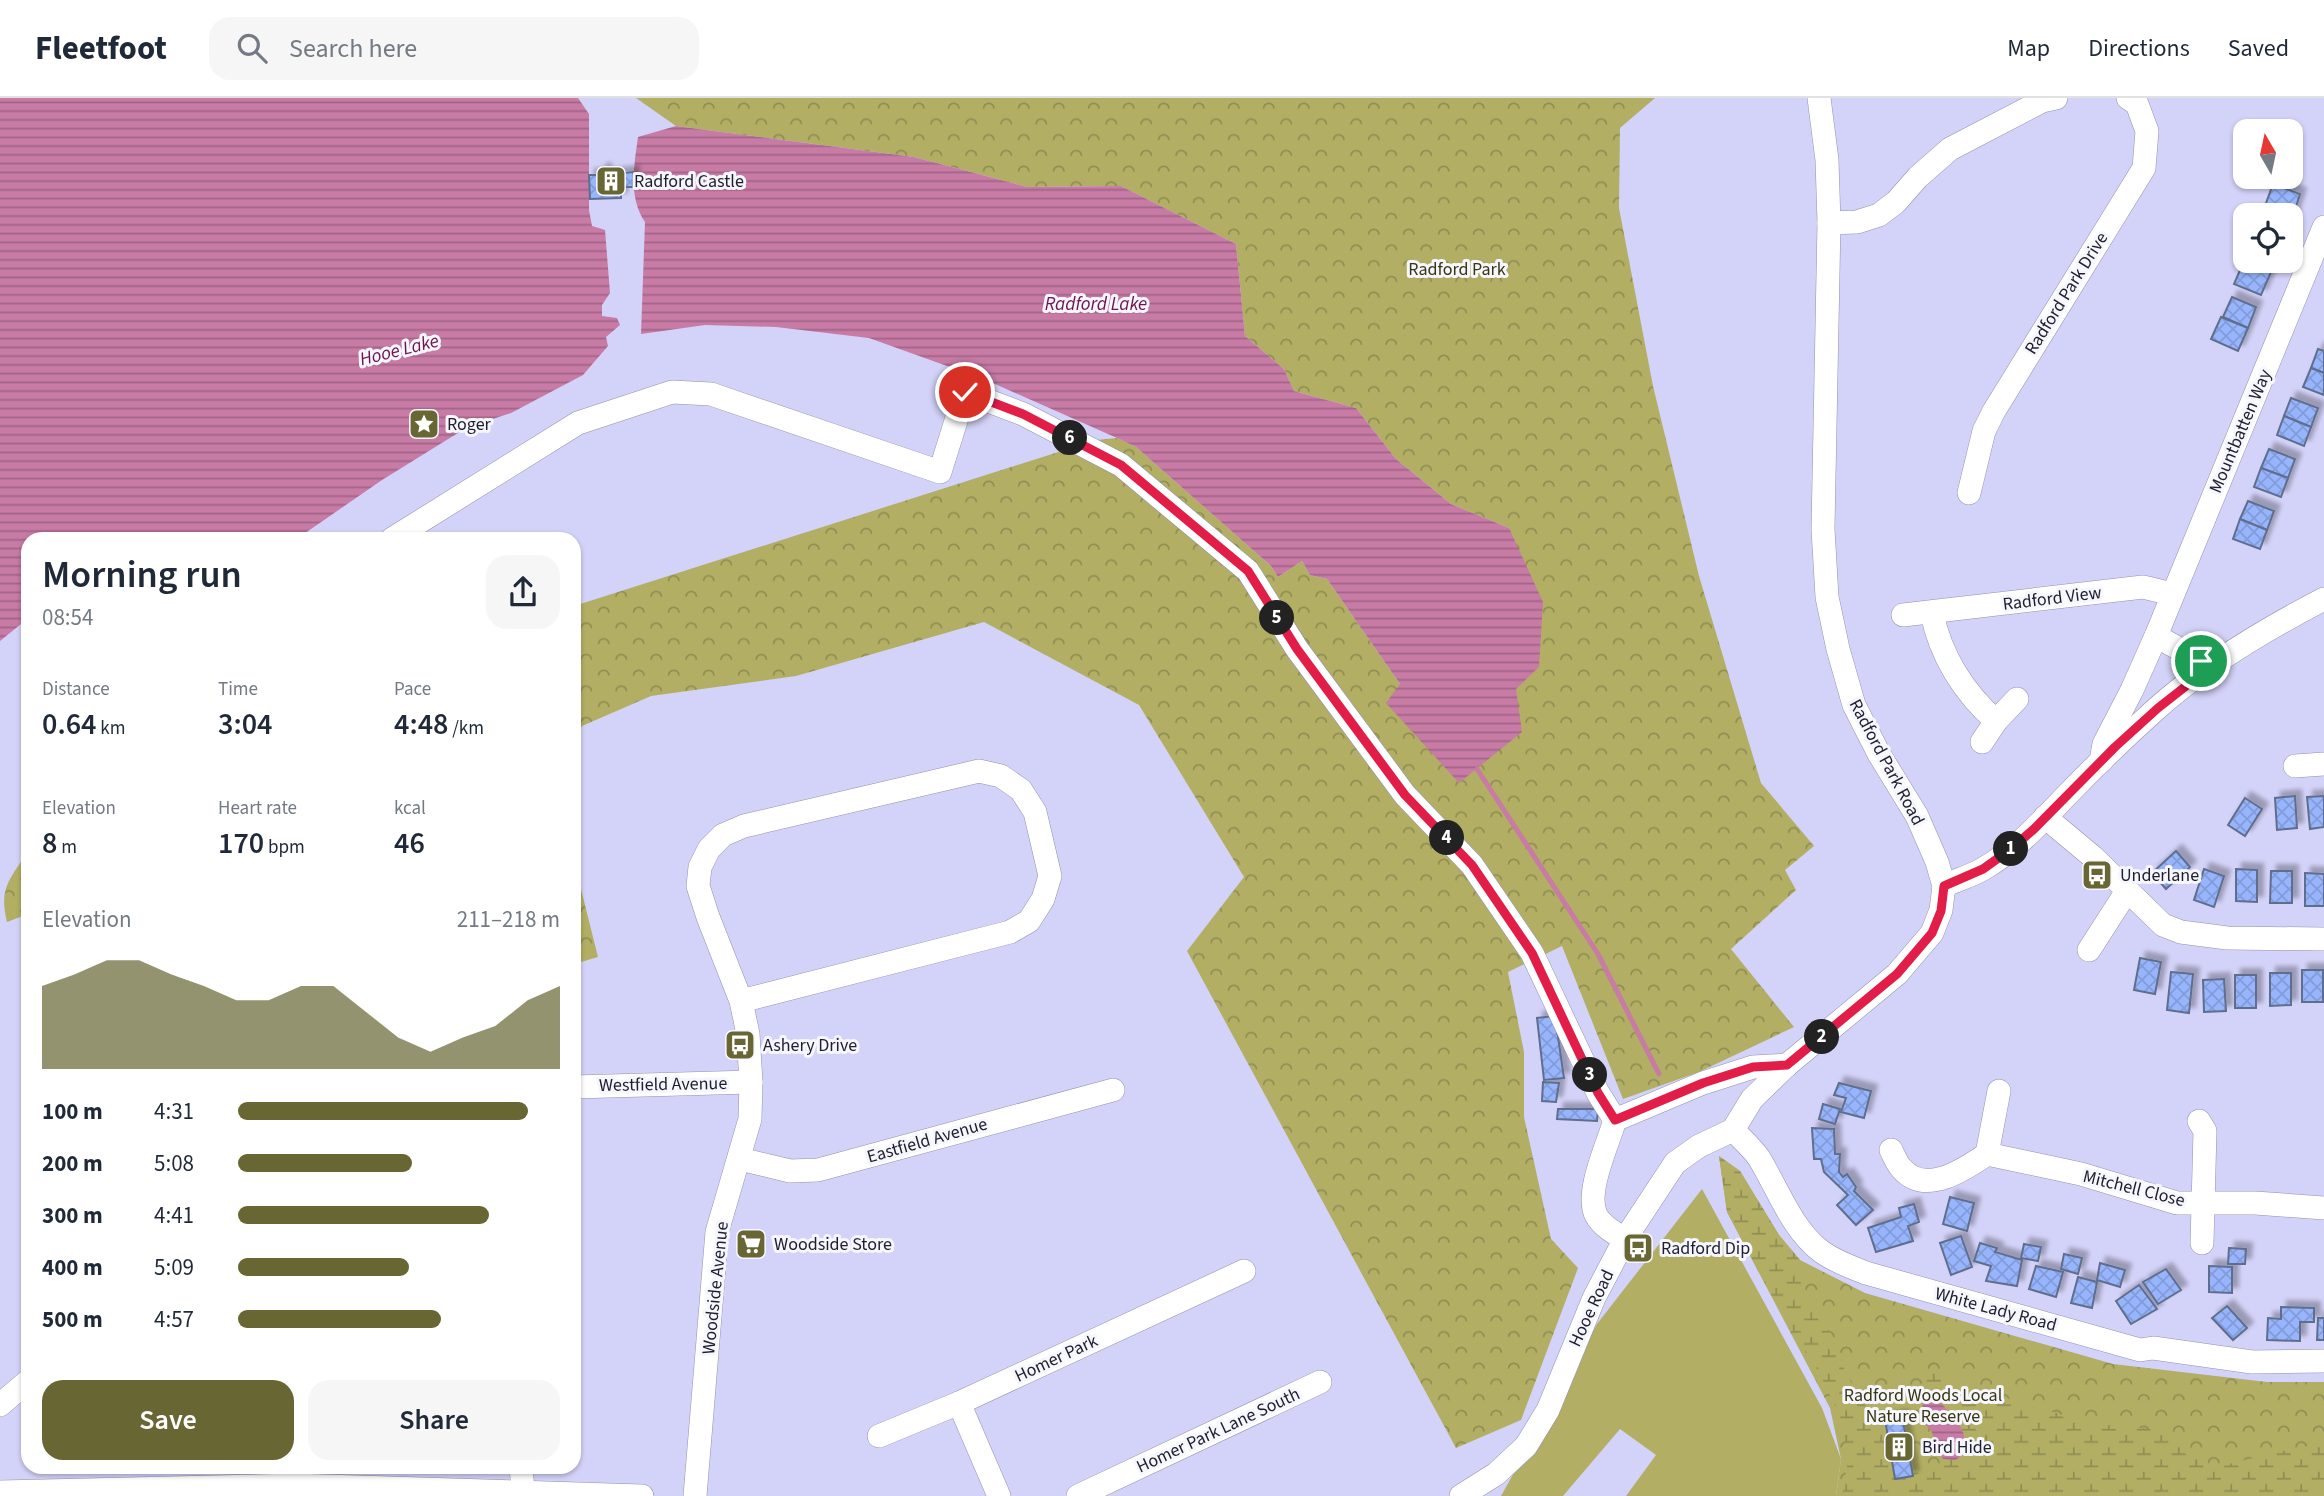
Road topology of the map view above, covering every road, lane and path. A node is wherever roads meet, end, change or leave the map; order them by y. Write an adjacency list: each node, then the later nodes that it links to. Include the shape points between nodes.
1 (1819, 98): 4 (street, Radford Park Road)
2 (2056, 98): 4 (street, via 1950,149 1879,215)
3 (2128, 98): 6 (street, Radford Park Drive, via 2137,104 2147,131 2144,168 1994,411 1984,431)
4 (1829, 223): 21 (street, Radford Park Road, via 1823,529 1827,597 1854,705 1917,816)
5 (2324, 227): 8 (street, Mountbatten Way)
6 (1969, 493)
7 (403, 532): 31 (street, via 578,423 672,392 711,394 940,472 965,392 1023,414 1121,465 1248,571 1297,649 1405,795 1472,865 1532,953)
8 (2172, 594): 10 (street, Radford View, via 2143,587); 12 (street, Mountbatten Way)
9 (2324, 599): 13 (street, via 2258,634)
10 (1932, 612): 11 (street, Radford View); 15 (street, via 1945,657 1982,709)
11 (1903, 615)
12 (2156, 636): 13 (street); 17 (street, Mountbatten Way, via 2104,744)
13 (2209, 668): 17 (street)
14 (2017, 699): 15 (street)
15 (1997, 721): 16 (street)
16 (1982, 742)
17 (2101, 761): 20 (street)
18 (2324, 764): 19 (street)
19 (2295, 766)
20 (2045, 817): 21 (street, via 1983,869); 22 (street)
21 (1944, 886): 26 (street, Radford Park Road, via 1932,933 1897,974)
22 (2127, 891): 23 (street, via 2163,925 2181,932 2227,938); 24 (street)
23 (2324, 939)
24 (2089, 950)
25 (741, 1001): 25 (street, via 698,886 700,867 723,835 744,826 979,771 1001,776 1021,790 1035,812 1050,876 1043,900 1030,920 1010,932); 27 (street, Woodside Avenue)
26 (1787, 1065): 31 (street, via 1753,1067 1715,1079); 33 (street, Radford Park Road, via 1752,1099)
27 (751, 1082): 28 (street, Westfield Avenue); 36 (street, Woodside Avenue, via 750,1119)
28 (581, 1087)
29 (1114, 1090): 36 (street, Eastfield Avenue, via 818,1170 790,1171)
30 (1999, 1091): 35 (street)
31 (1615, 1120): 39 (street, via 1592,1202 1597,1217)
32 (2199, 1121): 37 (street, via 2205,1131)
33 (1733, 1130): 39 (street, Hooe Road, via 1675,1163); 42 (street, White Lady Road, via 1757,1156 1807,1236 1841,1264 2140,1350 2252,1362)
34 (1891, 1150): 35 (street, via 1902,1170 1915,1179 1945,1179)
35 (1987, 1154): 37 (street, Mitchell Close, via 2081,1174 2177,1203)
36 (740, 1159): 54 (street, Woodside Avenue, via 717,1232)
37 (2203, 1203): 38 (street, Mitchell Close); 40 (street)
38 (2324, 1208)
39 (1625, 1239): 57 (street, Hooe Road, via 1594,1297 1548,1410 1526,1446 1496,1474)
40 (2202, 1243)
41 (1244, 1271): 45 (street, Homer Park)
42 (2324, 1361)
43 (1320, 1382): 56 (street, Homer Park Lane South)
44 (21, 1387): 46 (street)
45 (959, 1403): 47 (street, Homer Park); 55 (street)
46 (0, 1405)
47 (879, 1436)
48 (522, 1474): 51 (street)
49 (290, 1476): 50 (street); 52 (street)
50 (371, 1491): 51 (street)
51 (523, 1491): 53 (street)
52 (0, 1492)
53 (642, 1496)
54 (695, 1496)
55 (999, 1496)
56 (1078, 1496)
57 (1461, 1496)

